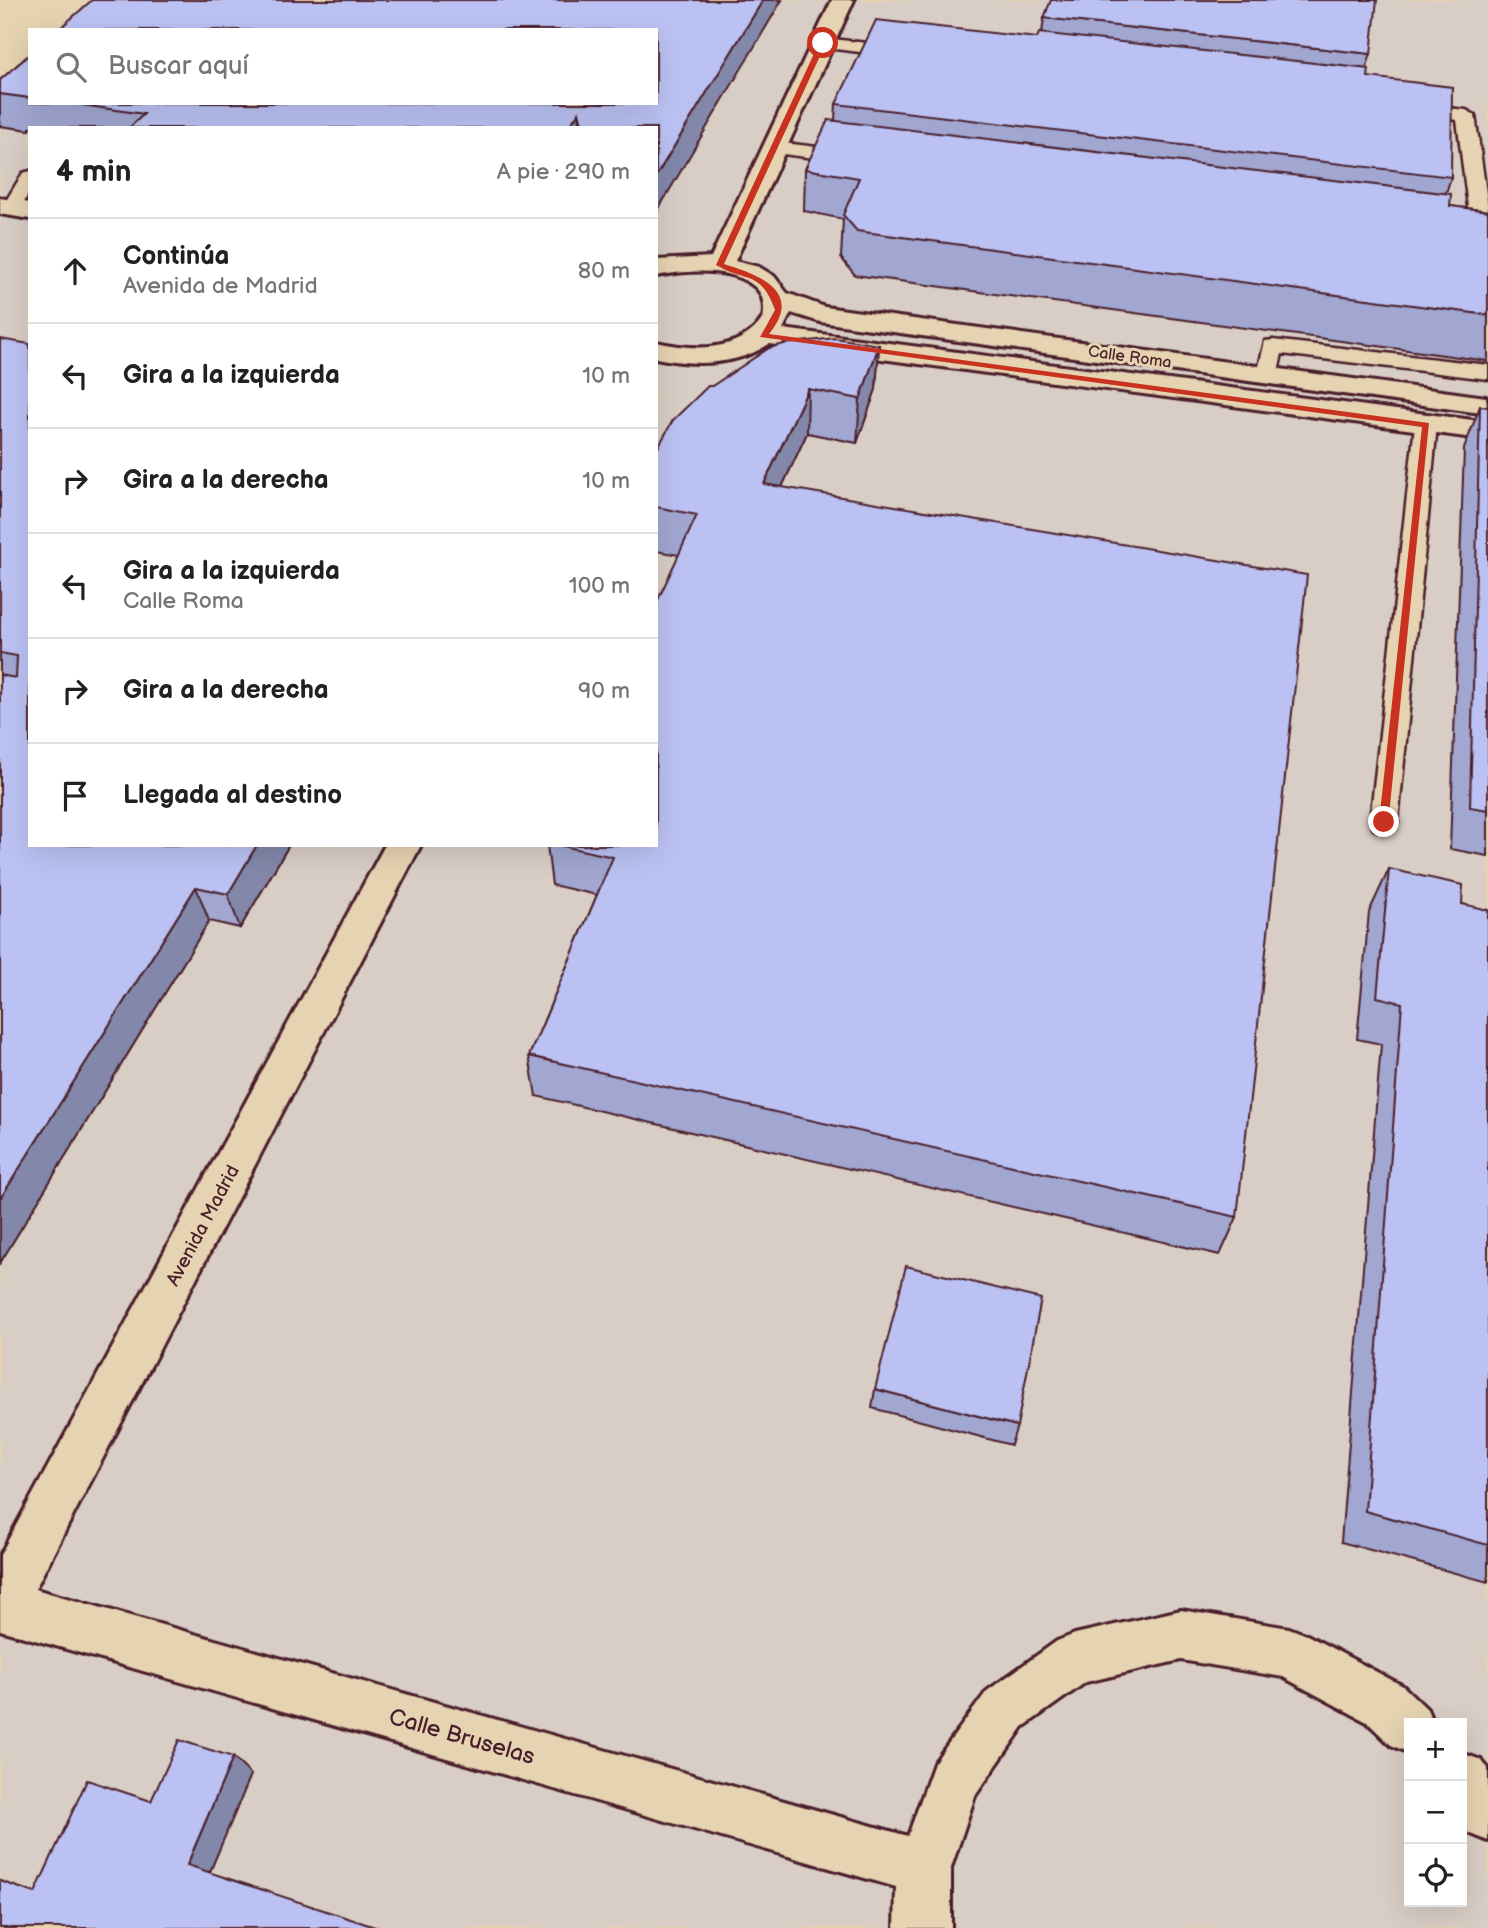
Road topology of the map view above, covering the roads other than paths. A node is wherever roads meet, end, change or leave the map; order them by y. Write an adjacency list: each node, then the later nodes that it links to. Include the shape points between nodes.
1 (842, 0): 2 (street)
2 (823, 43): 3 (lane); 5 (street)
3 (918, 54)
4 (1397, 107): 9 (lane, via 1466,115)
5 (774, 148): 6 (lane); 10 (street)
6 (870, 160)
7 (28, 181): 8 (lane)
8 (14, 209)
9 (1483, 229)
10 (720, 265): 11 (street, via 691,262); 12 (street, via 756,277)
11 (658, 268)
12 (774, 297): 13 (street, via 779,310); 16 (street, Calle Roma, via 820,314)
13 (763, 335): 14 (street, via 719,353); 18 (street, Calle Roma)
14 (659, 357)
15 (1488, 372): 16 (lane, via 1273,346)
16 (1269, 375): 17 (street, Calle Roma)
17 (1488, 407)
18 (1426, 425): 19 (street, Calle Roma); 20 (lane)
19 (1488, 432)
20 (1384, 822)
21 (403, 847): 22 (street, Avenida Madrid)
22 (0, 1604): 26 (street, Calle Bruselas)
23 (1404, 1722): 26 (street, via 1385,1704 1289,1653 1181,1634 1075,1659 1005,1709 953,1782)
24 (1464, 1781): 25 (street)
25 (1488, 1814)
26 (924, 1868): 27 (street)
27 (923, 1928)

